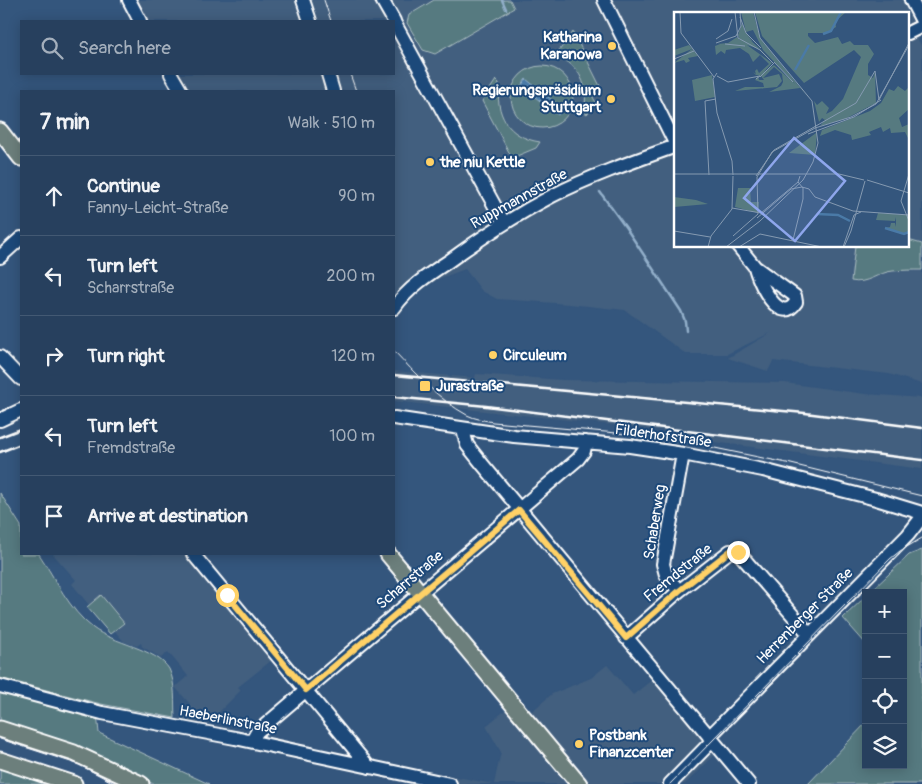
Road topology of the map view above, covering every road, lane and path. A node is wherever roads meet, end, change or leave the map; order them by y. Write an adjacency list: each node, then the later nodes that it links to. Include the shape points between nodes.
1 (129, 0): 6 (street)
2 (303, 0): 7 (street)
3 (382, 0): 8 (street)
4 (604, 0): 18 (street)
5 (911, 0): 9 (street)
6 (139, 20)
7 (310, 20)
8 (393, 20)
9 (922, 21)
10 (395, 23): 21 (street)
11 (922, 26): 12 (street)
12 (910, 31)
13 (171, 75): 15 (street)
14 (328, 75): 16 (street)
15 (180, 90)
16 (333, 90)
17 (0, 131): 20 (main road)
18 (674, 141)
19 (674, 146): 21 (street, Ruppmannstraße, via 554,195)
20 (20, 157)
21 (504, 223): 26 (street, Ruppmannstraße, via 413,287)
22 (20, 239): 24 (street)
23 (740, 248): 25 (street)
24 (0, 257)
25 (754, 267)
26 (395, 307)
27 (0, 356): 28 (street)
28 (20, 378)
29 (20, 410): 31 (street)
30 (395, 418): 32 (street, Filderhofstraße)
31 (0, 420)
32 (463, 430): 33 (street, Filderhofstraße); 35 (street, via 467,445)
33 (586, 442): 34 (street, Filderhofstraße); 35 (street, Scharrstraße, via 578,459)
34 (683, 454): 36 (street, Filderhofstraße, via 763,470); 40 (street, Schaberweg, via 663,564 666,575)
35 (519, 510): 41 (street, Scharrstraße); 43 (street)
36 (922, 513)
37 (922, 517): 42 (street, Herrenberger Straße)
38 (194, 555): 45 (street)
39 (389, 555): 41 (main road)
40 (679, 591): 42 (street, Fremdstraße, via 734,550); 43 (street, Fremdstraße)
41 (420, 592): 45 (street, Scharrstraße); 54 (main road)
42 (810, 634): 47 (street, Herrenberger Straße)
43 (626, 638): 47 (street)
44 (0, 686): 48 (street, Haeberlinstraße, via 102,713)
45 (306, 690): 48 (street, Scharrstraße, via 256,732); 50 (street)
46 (0, 729): 52 (main road, via 74,753)
47 (711, 739): 55 (street, Herrenberger Straße); 56 (street)
48 (252, 741): 50 (street, Haeberlinstraße)
49 (0, 760): 51 (main road)
50 (369, 767): 53 (street, Haeberlinstraße)
51 (74, 784)
52 (140, 784)
53 (450, 784)
54 (579, 784)
55 (670, 784)
56 (749, 784)

